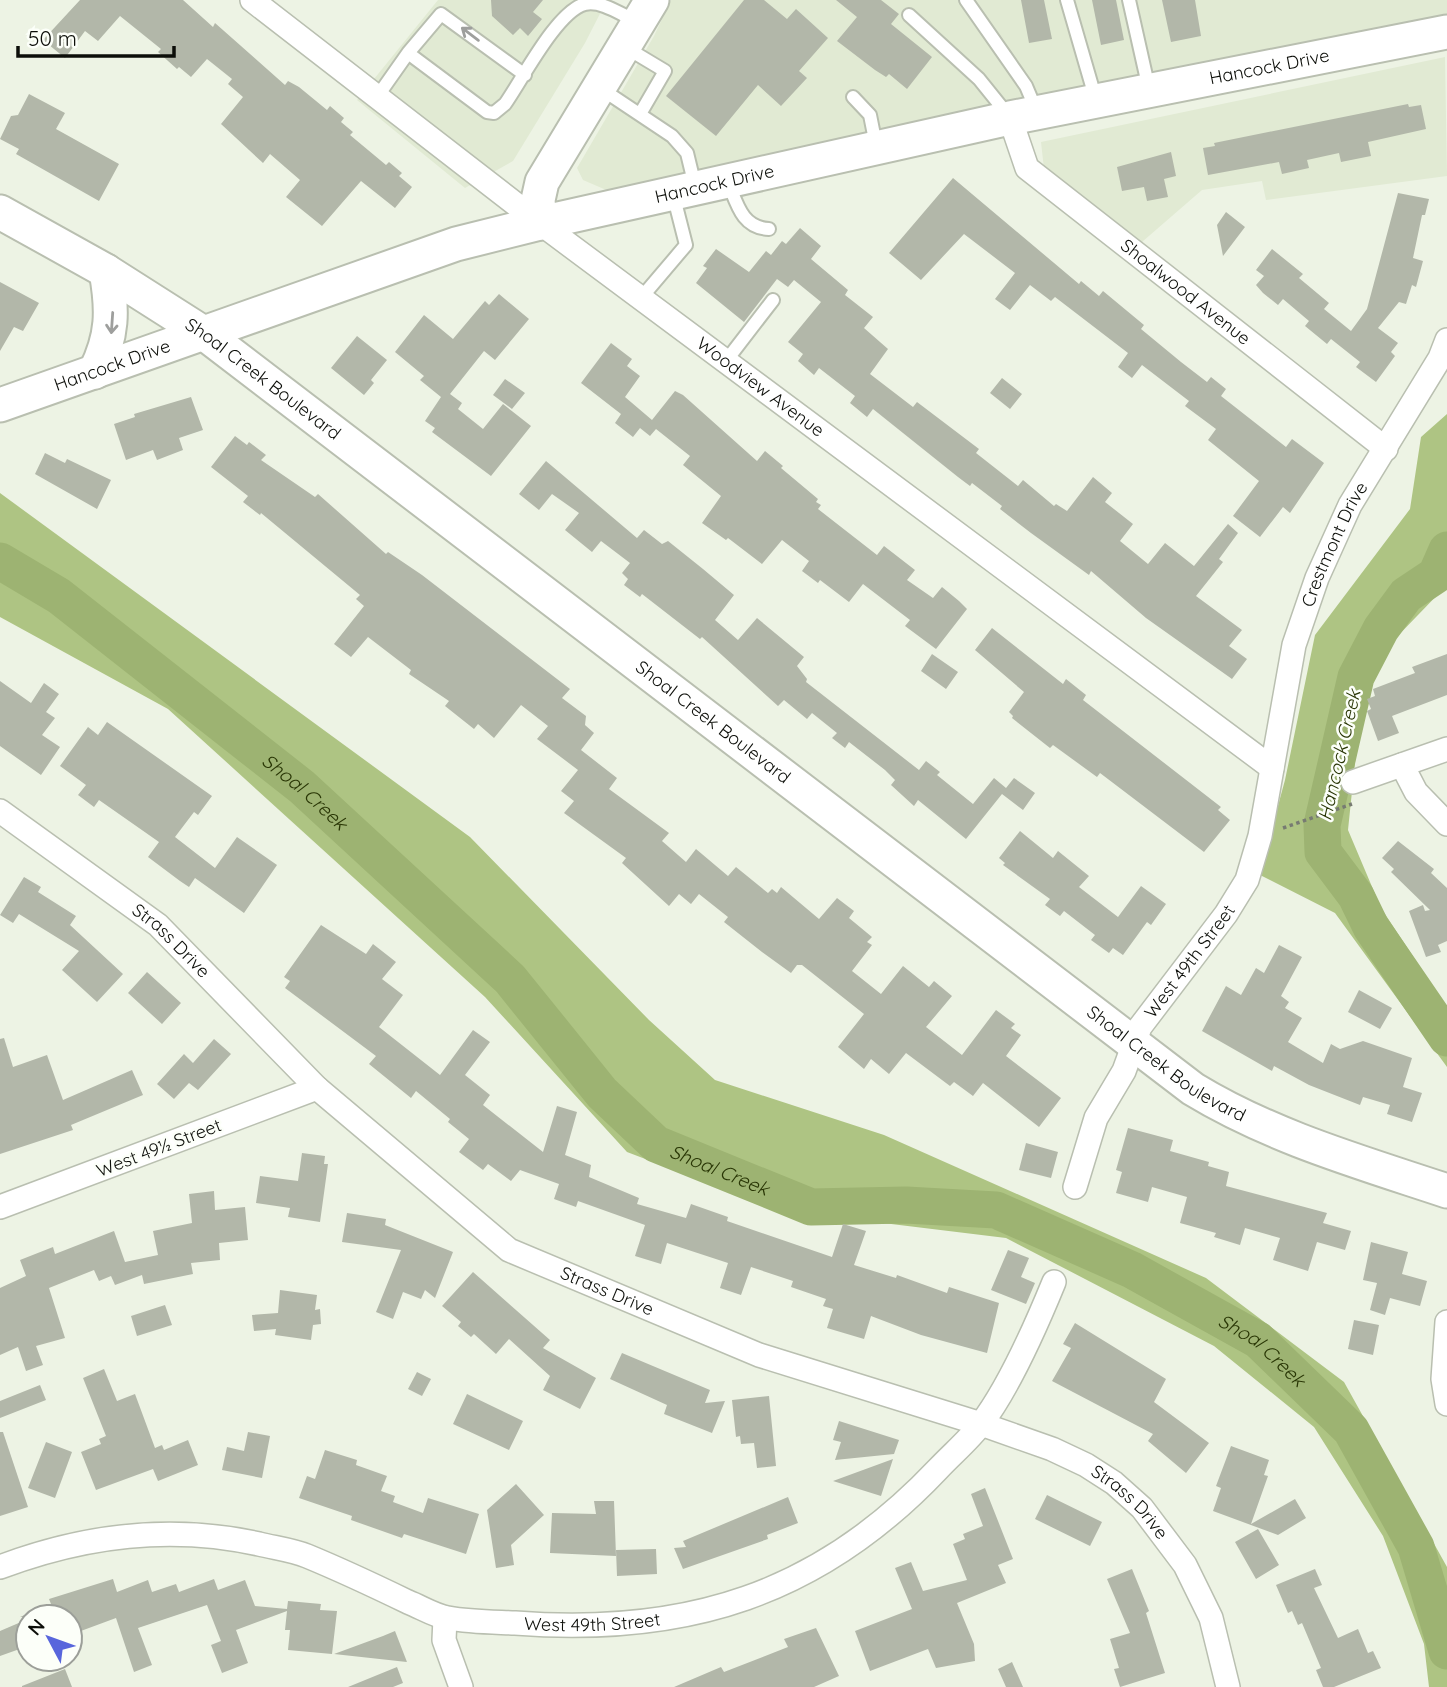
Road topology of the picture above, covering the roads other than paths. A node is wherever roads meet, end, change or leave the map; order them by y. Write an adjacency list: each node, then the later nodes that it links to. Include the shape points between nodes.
1 (252, 0): 13 (street, Woodview Avenue)
2 (966, 0): 16 (lane, via 1026,86)
3 (1067, 0): 14 (lane)
4 (1129, 0): 11 (lane)
5 (909, 15): 16 (lane)
6 (639, 23): 9 (lane, via 587,3 561,20); 10 (street); 15 (lane, via 665,71)
7 (1447, 33): 11 (street, Hancock Drive)
8 (408, 53): 9 (lane, one-way to 8, via 441,14); 9 (lane, via 487,112 500,110); 13 (lane)
9 (525, 75)
10 (600, 88): 15 (lane); 18 (street)
11 (1149, 90): 14 (street, Hancock Drive)
12 (853, 96): 17 (lane, via 870,115)
13 (377, 97): 23 (street, Woodview Avenue)
14 (1096, 100): 16 (street, Hancock Drive)
15 (640, 114): 20 (lane, via 672,136 687,153)
16 (1024, 115): 17 (street, Hancock Drive); 33 (street, Shoalwood Avenue, via 1027,168)
17 (877, 149): 19 (street, Hancock Drive)
18 (554, 163): 21 (street, via 558,181 568,192); 23 (street, via 542,182)
19 (728, 182): 20 (street, Hancock Drive); 24 (lane, via 746,221)
20 (684, 191): 21 (street, Hancock Drive); 26 (lane, via 686,245)
21 (598, 210): 23 (street, Hancock Drive)
22 (0, 212): 25 (street, Shoal Creek Boulevard)
23 (540, 222): 26 (street, Woodview Avenue); 28 (street, Hancock Drive, via 456,244)
24 (769, 229)
25 (106, 271): 28 (street, Shoal Creek Boulevard); 31 (street, one-way to 31, via 112,323 106,351)
26 (642, 298): 30 (street, Woodview Avenue)
27 (774, 300): 30 (lane)
28 (205, 334): 31 (street, Hancock Drive); 40 (street, Shoal Creek Boulevard)
29 (1447, 340): 33 (street, Crestmont Drive)
30 (726, 361): 36 (street, Woodview Avenue)
31 (95, 372): 32 (street, Hancock Drive)
32 (0, 405)
33 (1386, 449): 36 (street, Crestmont Drive, via 1350,506 1301,622)
34 (1447, 749): 35 (street)
35 (1402, 765): 37 (street); 39 (street, via 1416,792)
36 (1272, 768): 40 (street, West 49th Street, via 1247,880 1140,1027)
37 (1353, 782)
38 (3, 818): 41 (street, Strass Drive, via 158,925)
39 (1447, 824)
40 (1133, 1046): 42 (street, West 49th Street, via 1096,1118); 43 (street, Shoal Creek Boulevard, via 1193,1089 1251,1121)
41 (317, 1088): 44 (street, West 49½ Street); 48 (street, Strass Drive, via 509,1250 759,1355)
42 (1075, 1186)
43 (1447, 1191)
44 (0, 1208)
45 (1054, 1282): 48 (street, West 49th Street, via 1034,1331)
46 (1447, 1322): 47 (street, via 1443,1379)
47 (1447, 1404)
48 (981, 1424): 50 (street, West 49th Street, via 912,1496 856,1542 763,1594 646,1623 572,1628); 52 (street, Strass Drive, via 1086,1465 1142,1508 1185,1565 1211,1618)
49 (0, 1567): 50 (street, West 49th Street, via 99,1538 156,1532 218,1535 303,1554)
50 (445, 1618): 51 (street, via 444,1640)
51 (461, 1687)
52 (1228, 1687)

